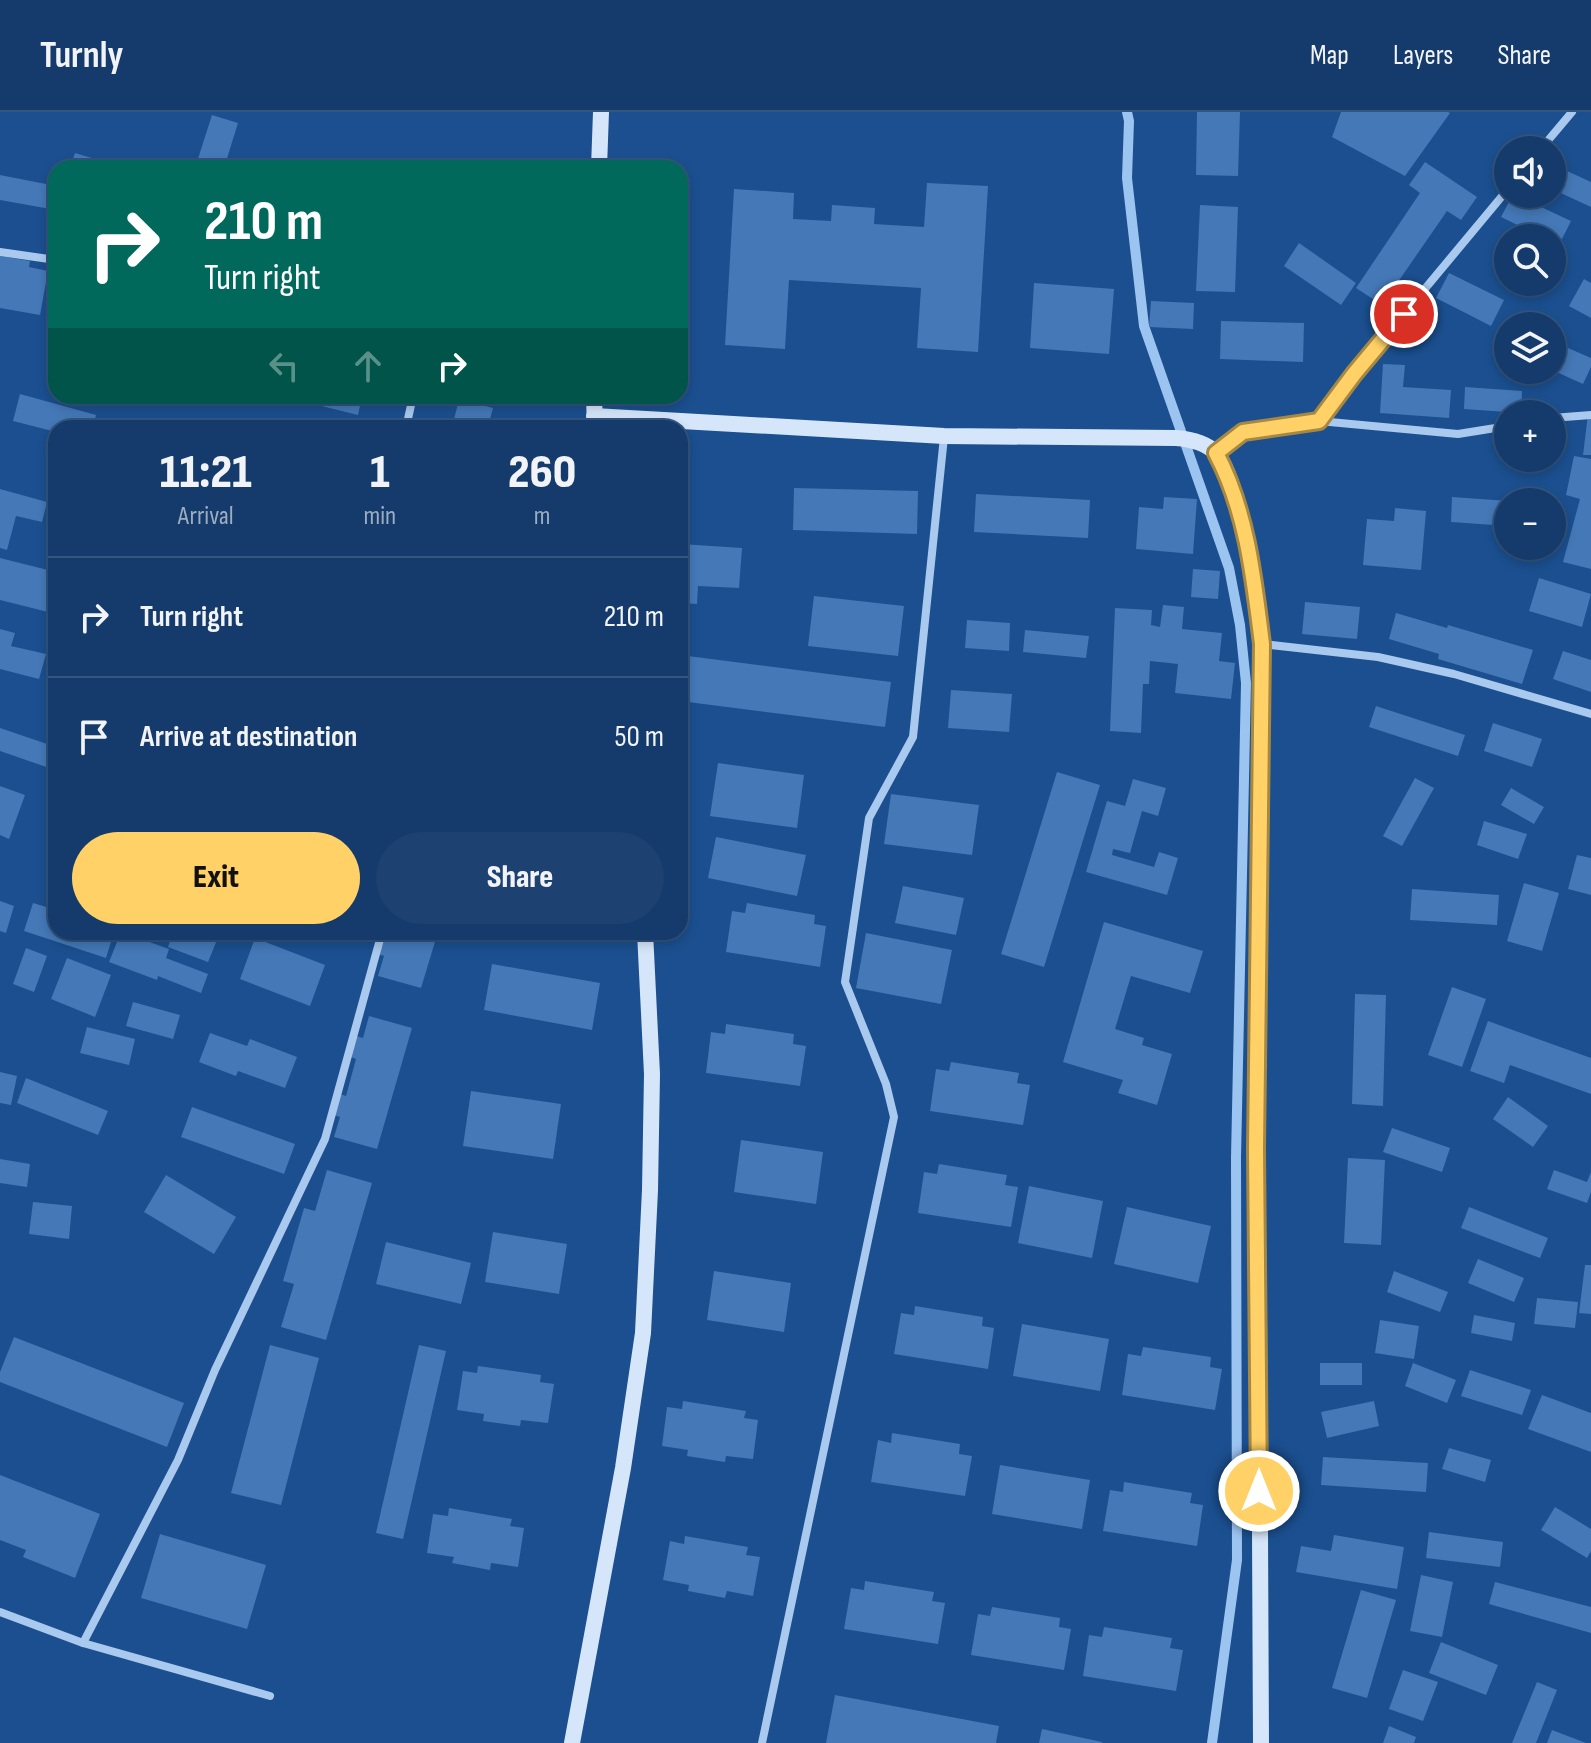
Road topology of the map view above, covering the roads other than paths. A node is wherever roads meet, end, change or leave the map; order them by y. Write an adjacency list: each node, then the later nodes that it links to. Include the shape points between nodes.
1 (601, 112): 4 (street)
2 (1572, 112): 3 (street)
3 (1552, 136)
4 (599, 160)
5 (1494, 206): 10 (street)
6 (0, 252): 7 (street)
7 (48, 259)
8 (1591, 415): 9 (street)
9 (1566, 417)
10 (1319, 421): 12 (street, via 1458,434); 14 (street, via 1243,432)
11 (688, 426): 13 (street)
12 (1494, 428)
13 (944, 436): 14 (street, via 1184,439); 23 (street, via 913,737 869,818 845,982 894,1117)
14 (1216, 453): 15 (street, via 1232,483)
15 (1262, 644): 16 (street, via 1378,657); 24 (street, via 1256,1149)
16 (1591, 714)
17 (380, 940): 20 (street, via 325,1139 178,1460)
18 (645, 940): 22 (street, via 652,1074 643,1333)
19 (0, 1612): 20 (street)
20 (83, 1643): 21 (street)
21 (270, 1696)
22 (572, 1743)
23 (762, 1743)
24 (1261, 1743)

